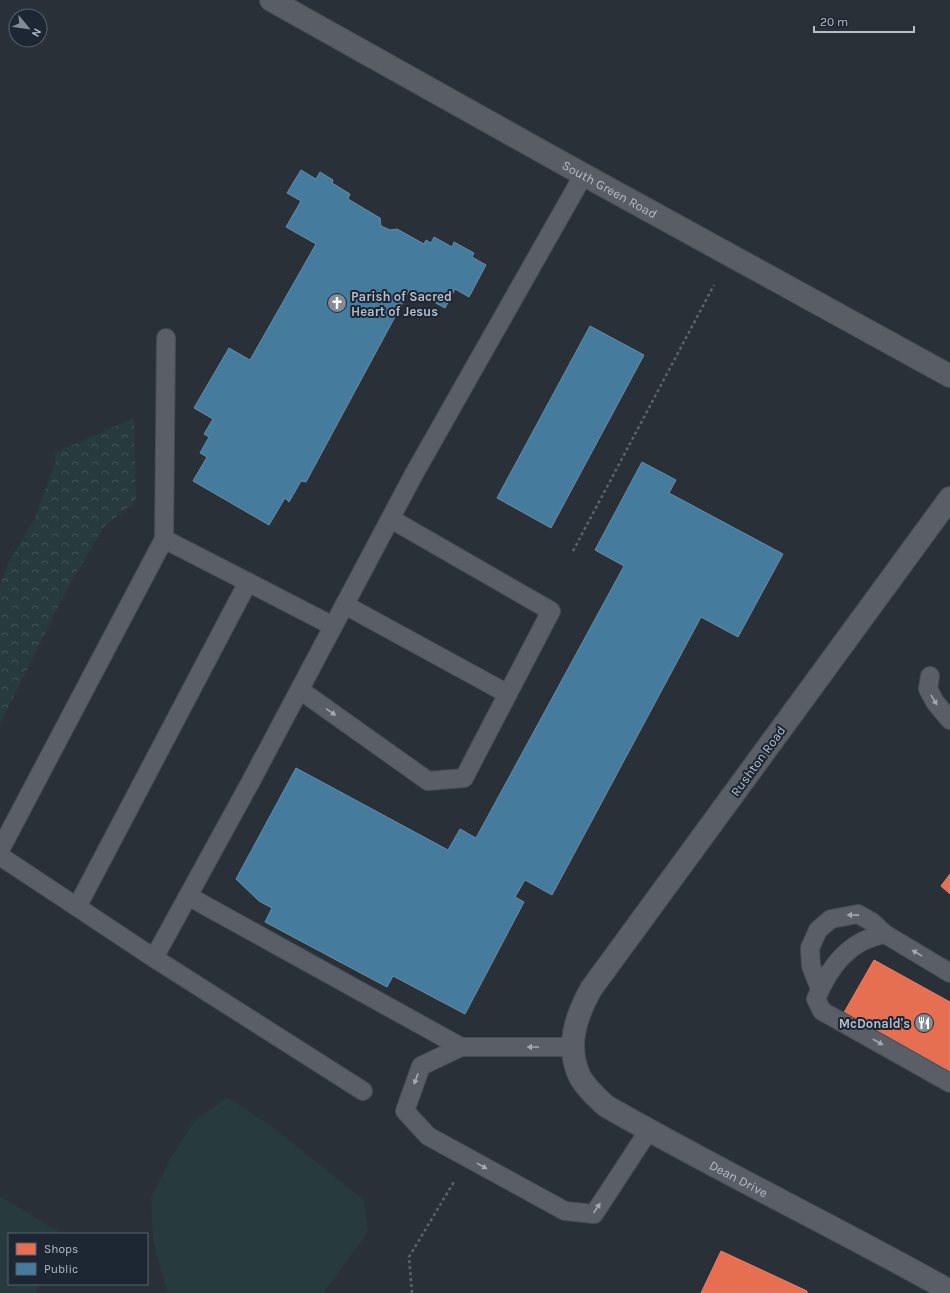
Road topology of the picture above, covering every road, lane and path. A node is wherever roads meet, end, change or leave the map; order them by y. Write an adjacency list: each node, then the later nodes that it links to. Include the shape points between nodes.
1 (272, 0): 2 (main road, South Green Road)
2 (584, 174): 5 (main road, South Green Road); 7 (lane)
3 (714, 286): 9 (path)
4 (166, 338): 8 (lane)
5 (950, 376)
6 (950, 498): 25 (street, Rushton Road, via 591,989)
7 (390, 519): 11 (lane); 15 (lane, via 551,611)
8 (164, 539): 10 (lane); 17 (lane)
9 (573, 551)
10 (248, 582): 12 (lane); 20 (lane)
11 (345, 605): 12 (lane); 15 (lane)
12 (333, 626): 14 (lane)
13 (930, 676): 16 (lane, one-way to 16, via 928,688 935,702)
14 (300, 690): 15 (lane, one-way to 15, via 428,781 464,778); 19 (lane)
15 (508, 694)
16 (950, 720)
17 (0, 850)
18 (0, 856): 20 (lane)
19 (188, 896): 22 (lane); 26 (lane)
20 (77, 907): 22 (lane)
21 (885, 934): 23 (lane, one-way to 21); 24 (lane, via 871,937 853,947 837,963); 24 (lane, one-way to 24, via 858,914 831,919 818,930 810,948 811,966)
22 (154, 958): 28 (lane)
23 (950, 973)
24 (820, 989): 27 (lane, one-way to 27, via 816,999 822,1011)
25 (573, 1038): 26 (lane, one-way to 26); 29 (street, Dean Drive, via 575,1062 589,1090 606,1106)
26 (461, 1047): 30 (lane, one-way to 30, via 421,1066 405,1111 428,1136)
27 (950, 1083)
28 (363, 1091)
29 (649, 1130): 30 (lane, one-way to 29, via 565,1211 594,1214); 31 (street, Dean Drive)
30 (469, 1158): 32 (path, via 409,1257)
31 (950, 1291)
32 (412, 1293)

